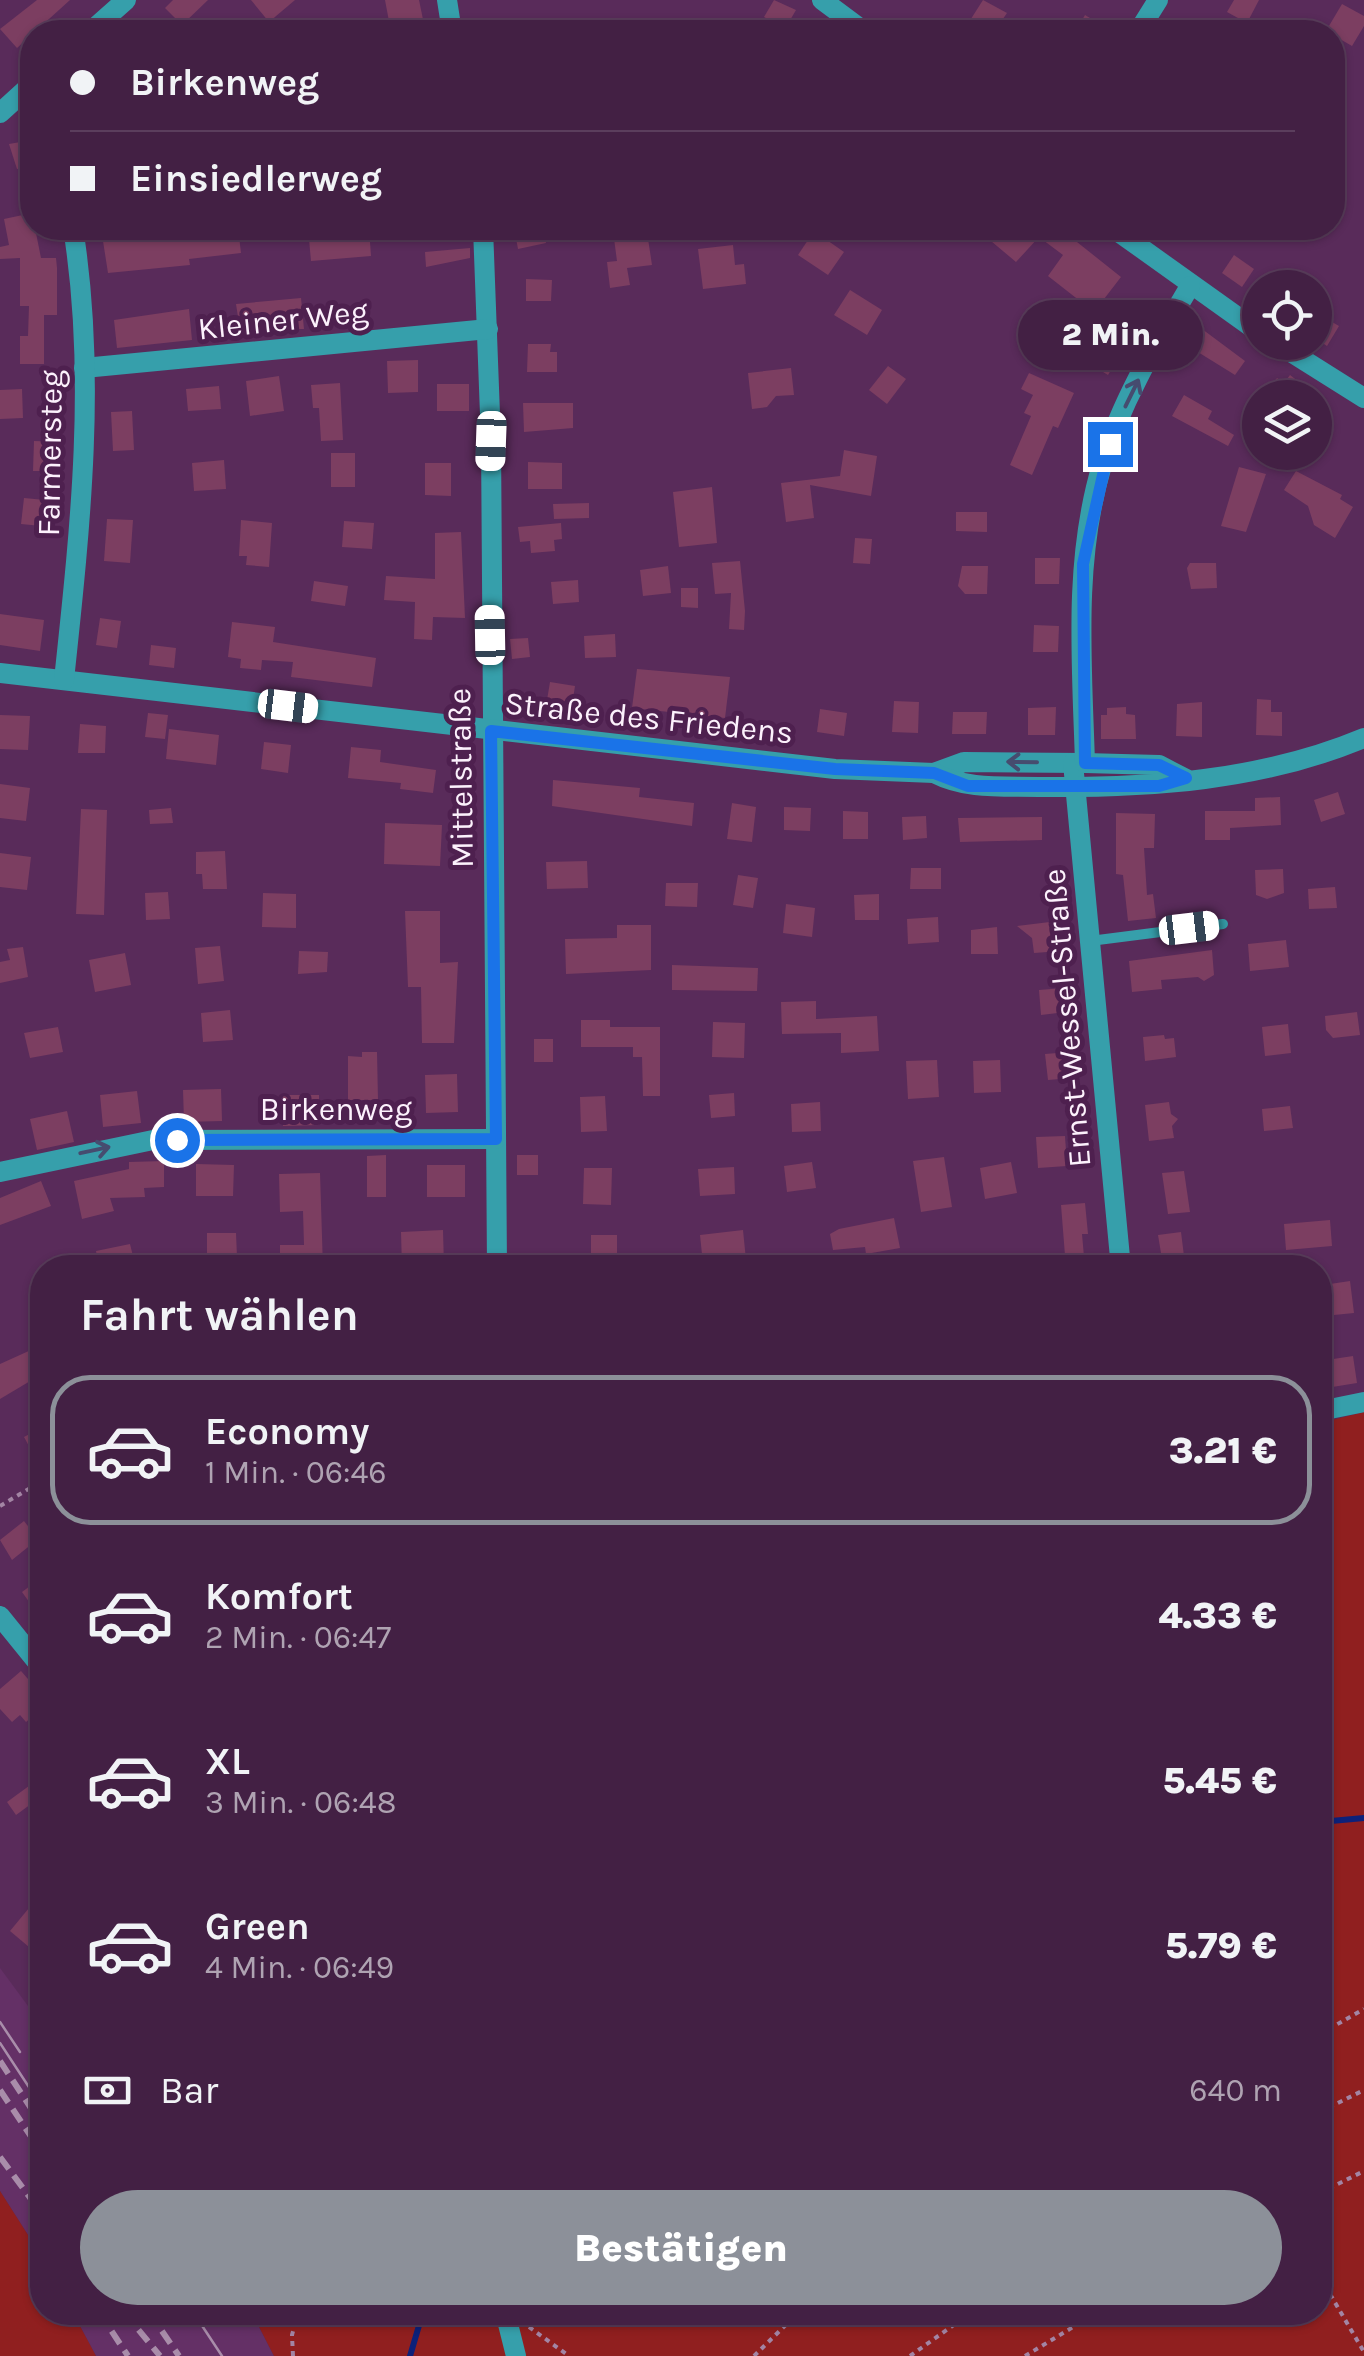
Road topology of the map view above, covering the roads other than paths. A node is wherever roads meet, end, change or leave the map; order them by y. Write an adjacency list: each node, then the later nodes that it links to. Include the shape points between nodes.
1 (126, 0): 3 (street)
2 (822, 0): 4 (street)
3 (104, 20)
4 (849, 20)
5 (20, 95): 6 (street)
6 (0, 113)
7 (74, 240): 14 (street, Farmersteg)
8 (484, 240): 12 (street, Mittelstraße)
9 (1129, 240): 10 (street)
10 (1190, 286): 11 (street); 20 (street, Ernst-Wessel-Straße, one-way to 10, via 1083,564 1098,482 1134,388)
11 (1242, 321)
12 (488, 328): 14 (street, Kleiner Weg); 18 (street, Mittelstraße)
13 (1304, 360): 15 (street)
14 (84, 368): 17 (street, Farmersteg, via 82,509)
15 (1364, 398)
16 (0, 673): 17 (street, Straße des Friedens)
17 (64, 680): 18 (street, Straße des Friedens)
18 (491, 731): 21 (street, Straße des Friedens, via 835,769); 26 (street, Mittelstraße)
19 (1364, 738): 22 (street, Straße des Friedens, via 1266,770)
20 (1079, 763): 21 (street, Straße des Friedens, one-way to 21, via 964,762); 22 (street, Straße des Friedens, via 1159,765); 23 (street, Ernst-Wessel-Straße)
21 (934, 773): 23 (street, Straße des Friedens, via 968,786)
22 (1186, 778): 23 (street, Straße des Friedens, via 1159,786)
23 (1075, 787): 25 (street, Ernst-Wessel-Straße)
24 (1222, 924): 25 (lane)
25 (1089, 941): 29 (street, Ernst-Wessel-Straße)
26 (496, 1139): 27 (street, Birkenweg, one-way to 26, via 153,1140); 28 (street, Mittelstraße)
27 (0, 1172)
28 (497, 1255)
29 (1120, 1255)
30 (1364, 1402): 31 (street)
31 (1332, 1409)
32 (0, 1616): 33 (street)
33 (30, 1653)
34 (512, 2325): 35 (street)
35 (516, 2356)

